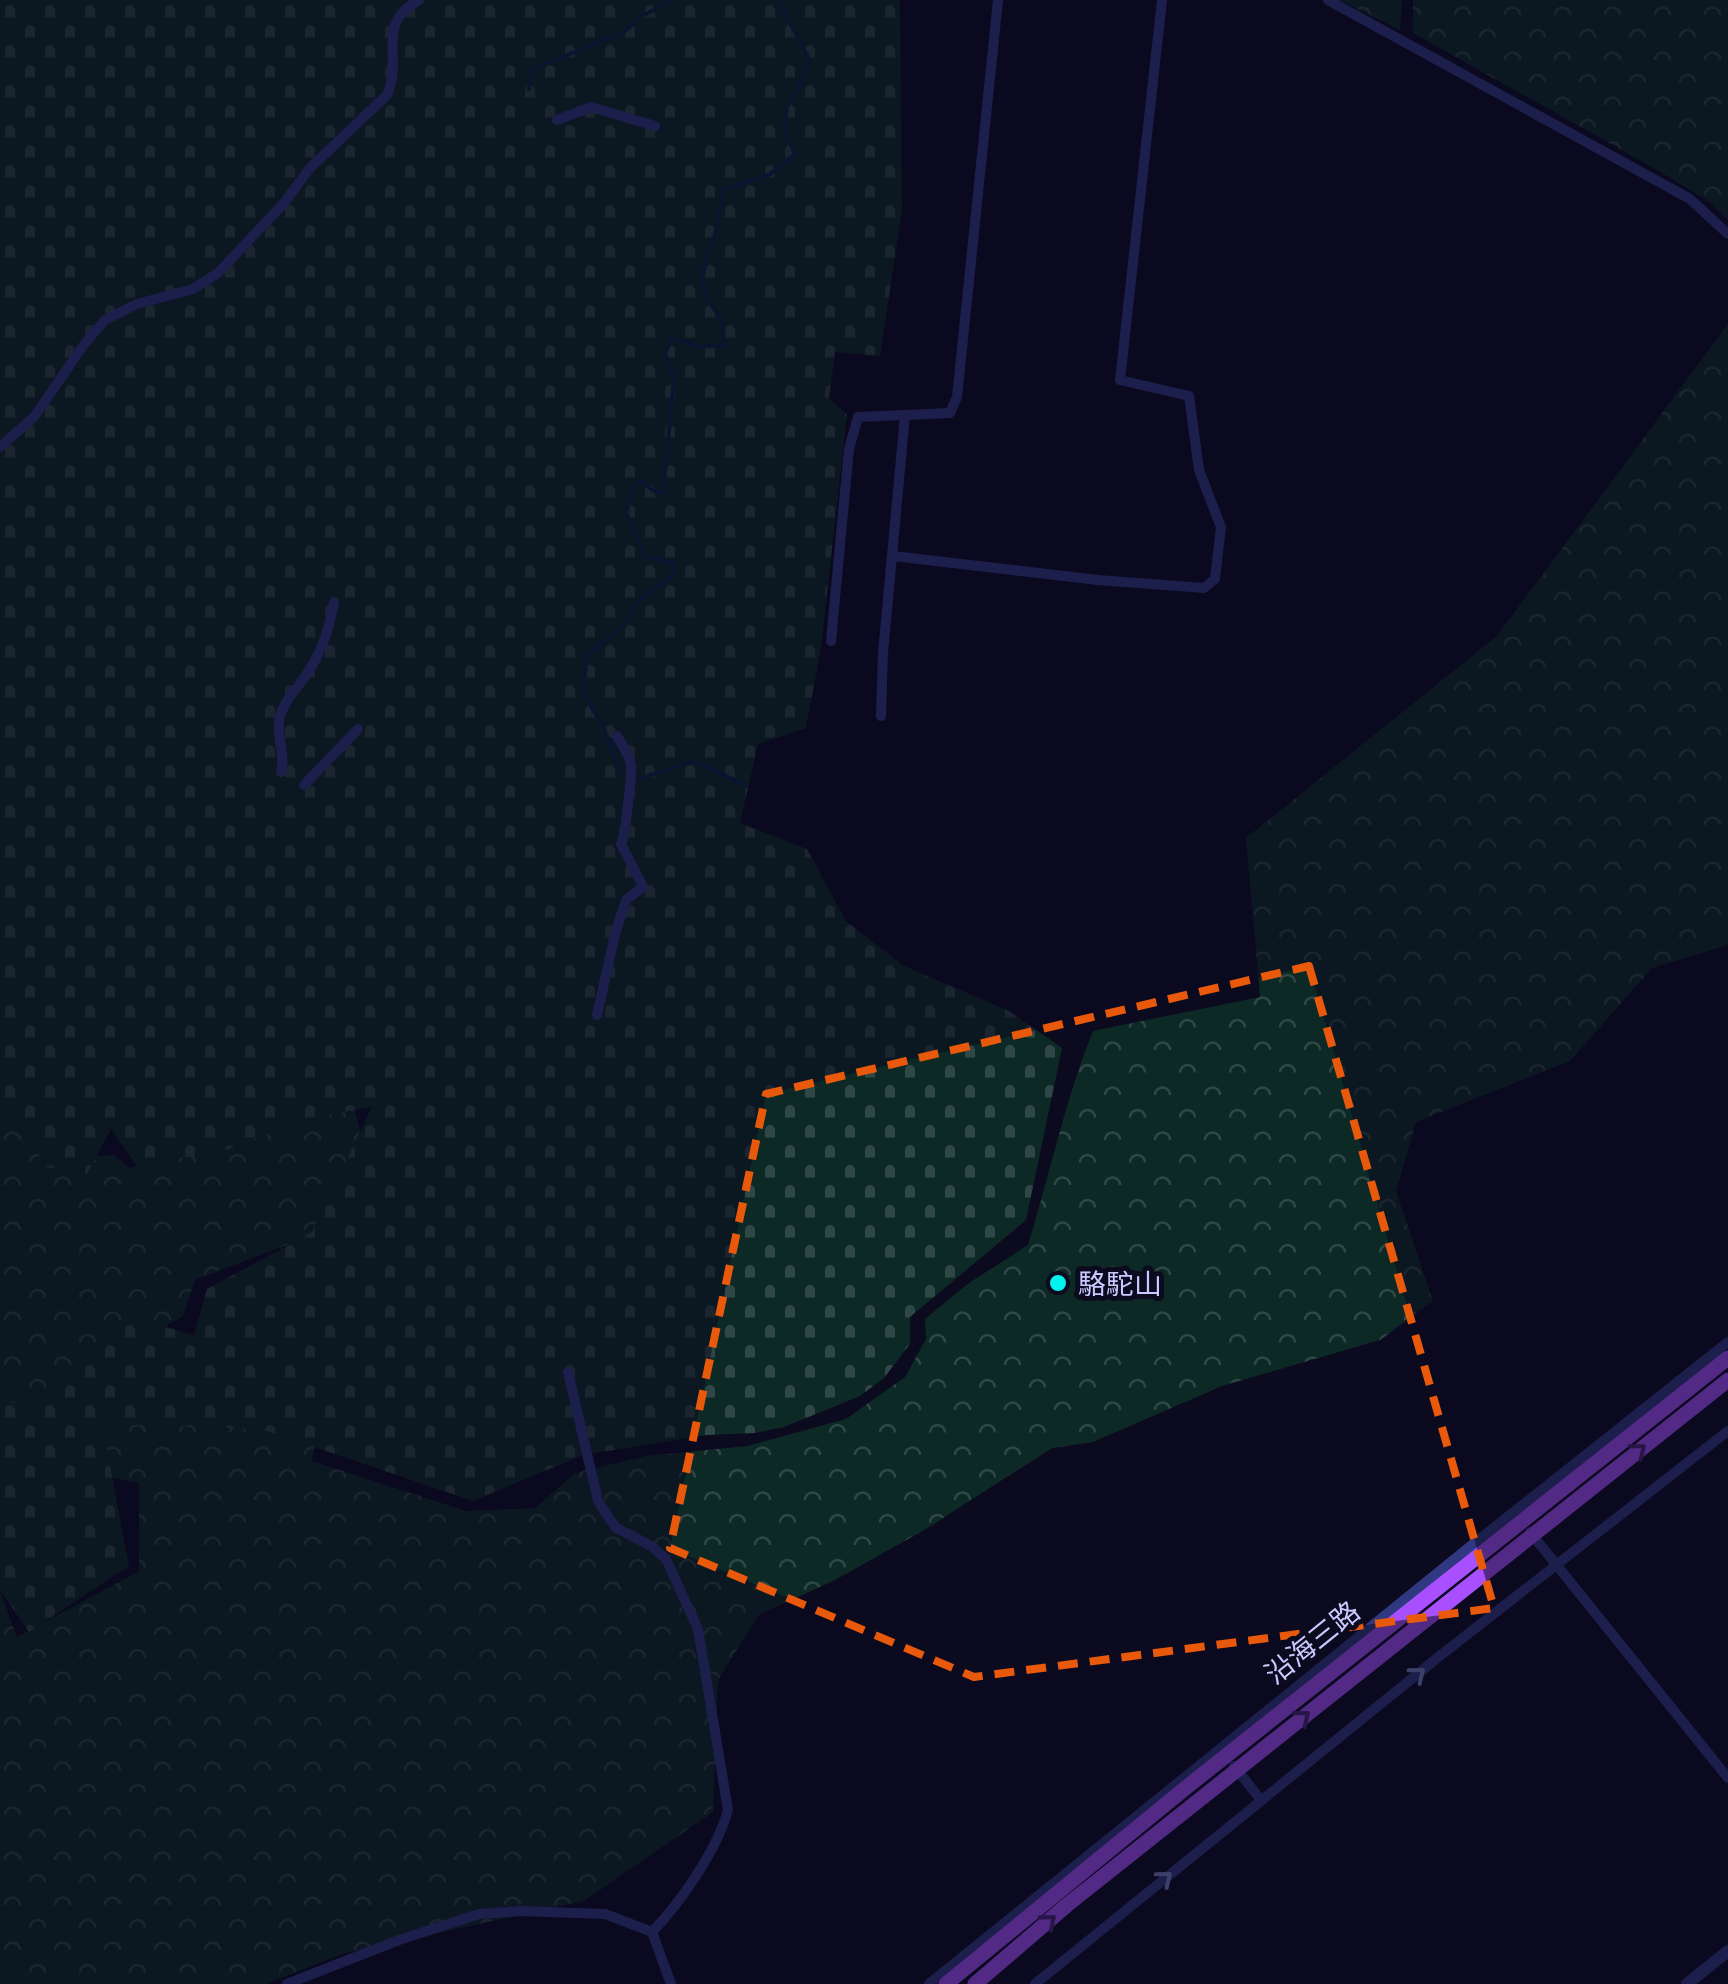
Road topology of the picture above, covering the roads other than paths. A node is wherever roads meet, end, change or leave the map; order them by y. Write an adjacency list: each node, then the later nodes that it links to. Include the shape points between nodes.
1 (420, 0): 9 (street, via 392,27 394,79 387,95 328,149 218,273 193,289 105,320 34,417)
2 (998, 0): 8 (street, via 957,397 950,412)
3 (1162, 0): 10 (street, via 1120,380 1189,396 1199,470 1221,527 1214,579 1204,588)
4 (1328, 0): 7 (street, via 1690,199)
5 (557, 120): 6 (street, via 592,107)
6 (656, 126)
7 (1728, 234)
8 (905, 415): 10 (street); 12 (street, via 858,416 848,450)
9 (0, 447)
10 (893, 556): 13 (street)
11 (334, 602): 16 (street, via 313,666 278,722)
12 (830, 641)
13 (881, 716)
14 (358, 728): 17 (street)
15 (617, 736): 18 (street, via 631,764 621,844 643,888 626,900)
16 (281, 772)
17 (304, 785)
18 (597, 1015)
19 (1728, 1342): 23 (street, 沿海三路)
20 (1728, 1358): 23 (main road, 沿海三路)
21 (568, 1372): 36 (street, via 598,1501 615,1527 666,1559 698,1629 728,1810 722,1831)
22 (1728, 1380): 23 (main road, 沿海三路)
23 (1694, 1387): 25 (main road, 沿海三路); 26 (main road, 沿海三路, one-way to 23)
24 (1728, 1431): 29 (street)
25 (1578, 1468): 26 (street); 27 (main road, 沿海三路)
26 (1594, 1485): 28 (main road, 沿海三路)
27 (1516, 1517): 28 (street); 30 (main road, 沿海三路)
28 (1532, 1534): 29 (street); 31 (main road, 沿海三路)
29 (1557, 1564): 34 (street); 35 (street, one-way to 29)
30 (1343, 1656): 31 (street); 32 (main road, 沿海三路)
31 (1357, 1674): 33 (main road, 沿海三路, one-way to 31)
32 (1223, 1752): 33 (street); 40 (street, 沿海三路); 41 (main road, 沿海三路)
33 (1237, 1770): 35 (street); 42 (main road, 沿海三路, one-way to 33)
34 (1728, 1778)
35 (1262, 1800): 43 (street, one-way to 35)
36 (652, 1932): 38 (street, via 604,1914 479,1914); 39 (street)
37 (1728, 1951): 44 (street)
38 (287, 1984)
39 (671, 1984)
40 (929, 1984)
41 (946, 1984)
42 (975, 1984)
43 (1035, 1984)
44 (1687, 1984)

